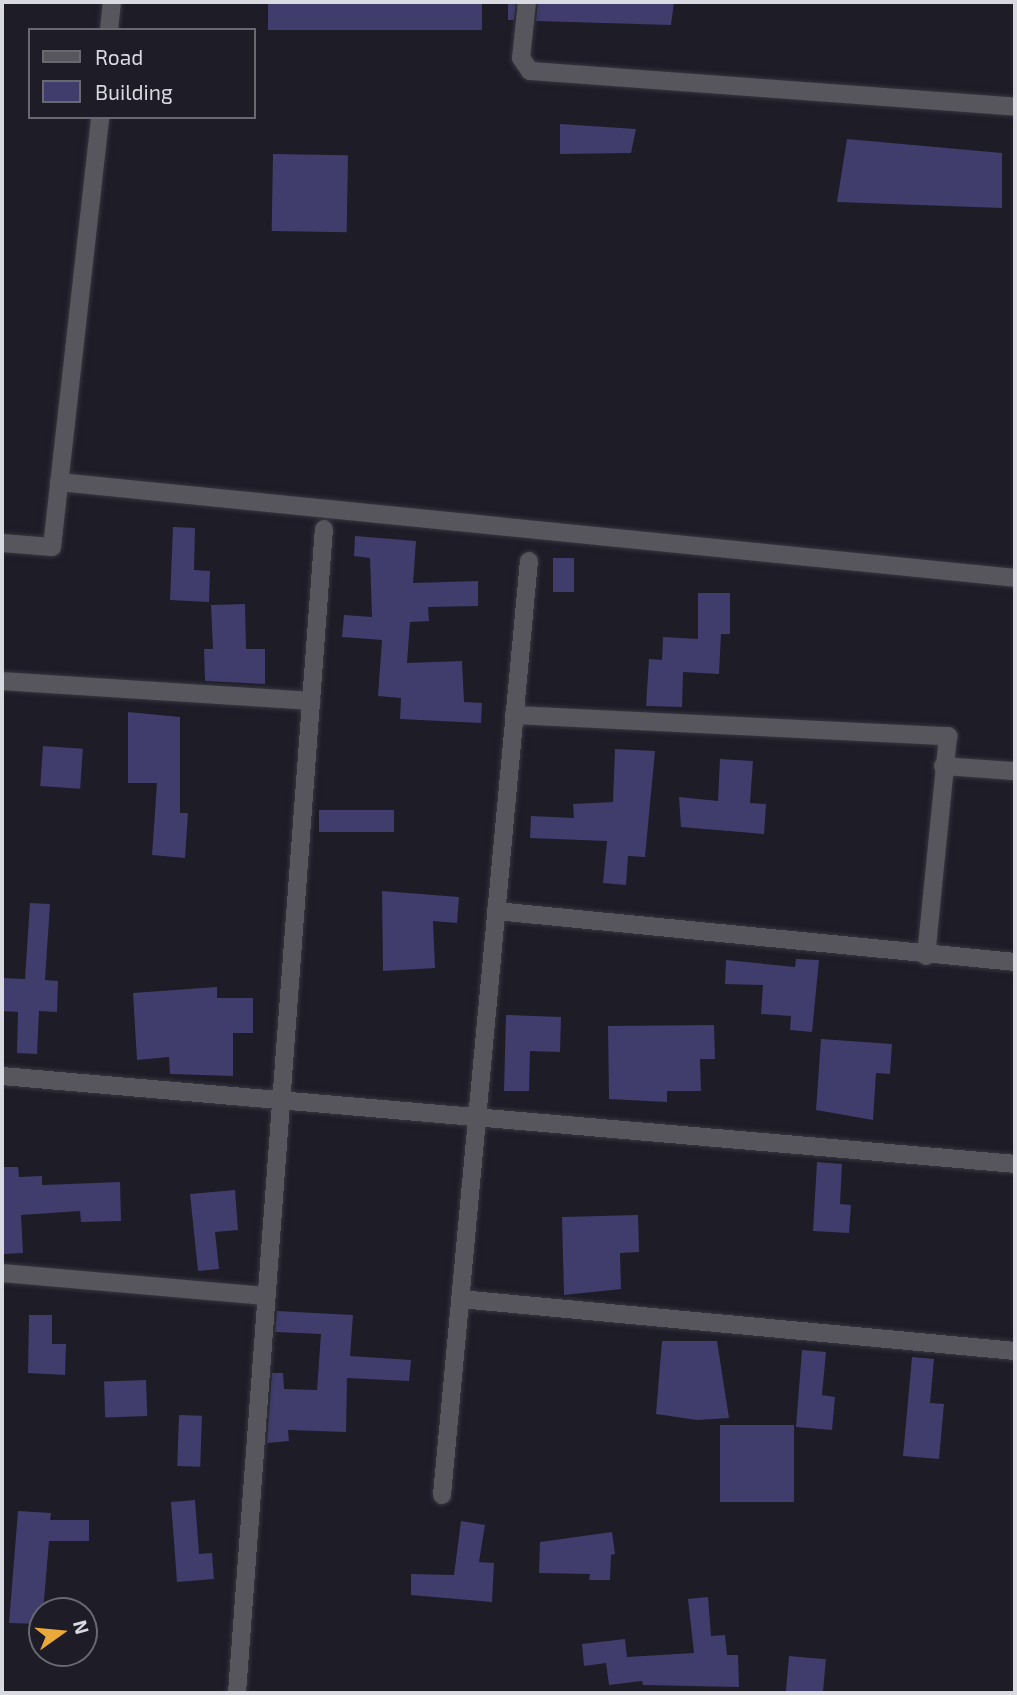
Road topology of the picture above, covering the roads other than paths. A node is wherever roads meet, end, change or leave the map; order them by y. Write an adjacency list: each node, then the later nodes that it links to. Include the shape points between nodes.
1 (112, 2): 3 (street)
2 (527, 2): 4 (street, via 521,58 530,71)
3 (109, 28)
4 (1015, 107)
5 (100, 119): 6 (street)
6 (59, 482): 8 (street, via 52,547); 10 (street)
7 (324, 529): 12 (street)
8 (2, 543)
9 (529, 561): 13 (street)
10 (1015, 578)
11 (2, 681): 12 (street)
12 (311, 701): 20 (street)
13 (514, 715): 14 (street, via 948,736); 16 (street)
14 (943, 766): 15 (street); 17 (street)
15 (1015, 771)
16 (496, 911): 17 (street); 21 (street)
17 (926, 956): 18 (street)
18 (1015, 962)
19 (2, 1076): 20 (street)
20 (281, 1097): 21 (street); 24 (street)
21 (477, 1117): 22 (street); 25 (street)
22 (1015, 1164)
23 (2, 1273): 24 (street)
24 (265, 1296): 28 (street)
25 (460, 1299): 26 (street); 27 (street)
26 (1015, 1351)
27 (442, 1495)
28 (237, 1693)

